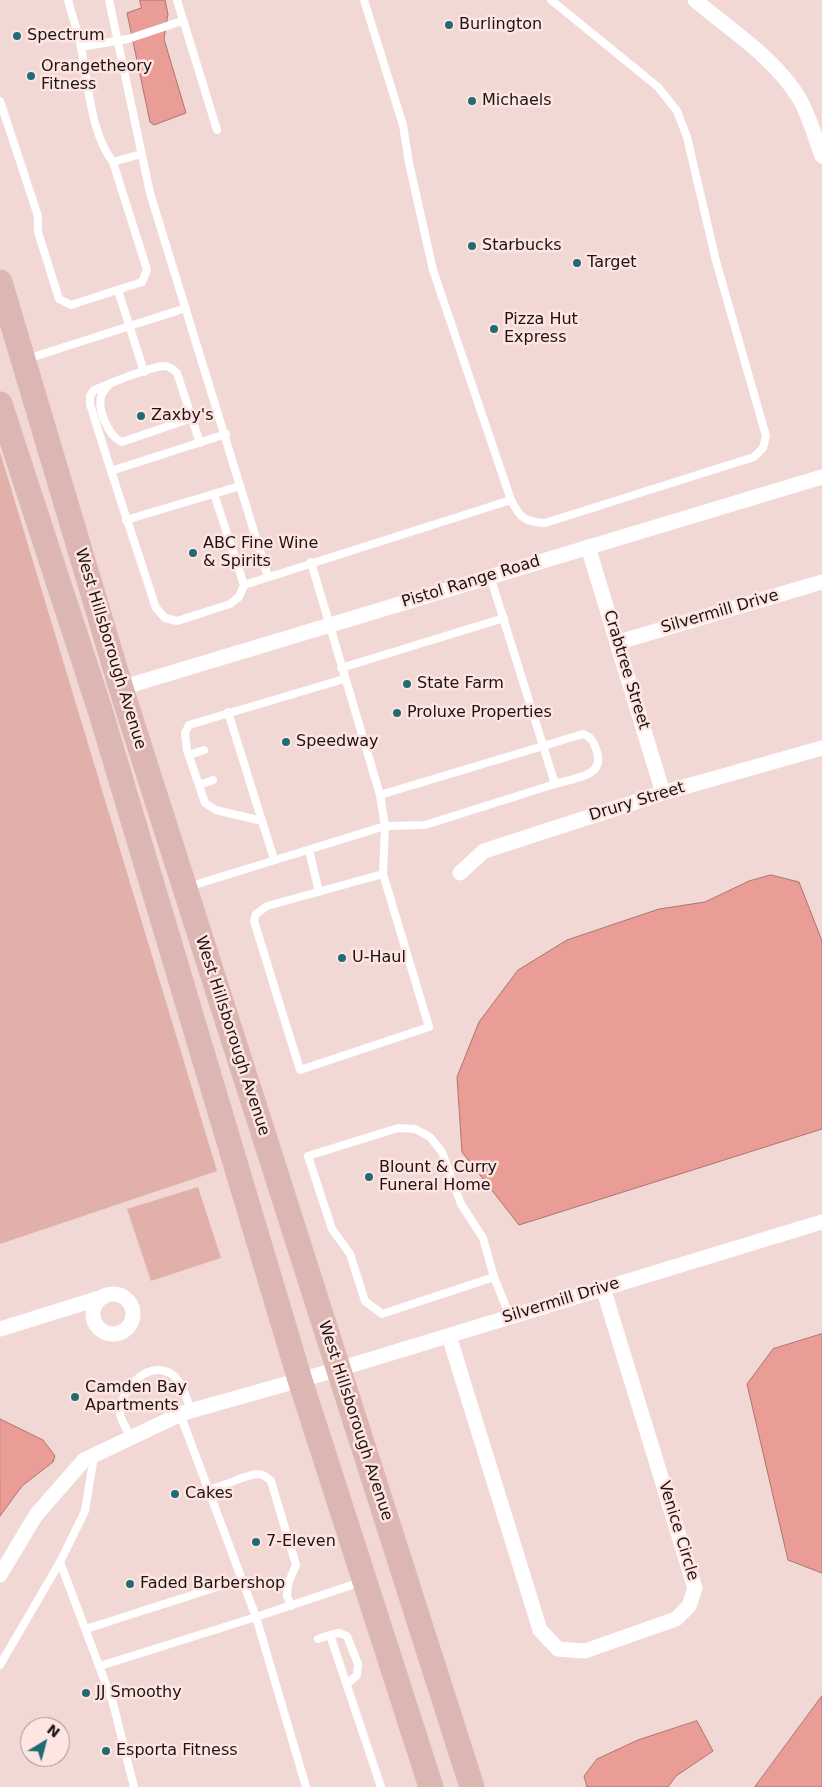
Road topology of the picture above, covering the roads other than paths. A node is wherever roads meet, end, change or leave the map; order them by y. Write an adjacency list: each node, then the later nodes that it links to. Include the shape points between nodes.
1 (68, 0): 9 (lane)
2 (109, 0): 8 (lane)
3 (176, 0): 7 (lane)
4 (364, 0): 30 (lane, via 403,125 408,164 433,270)
5 (551, 0): 30 (lane, via 658,87 677,111 687,137 716,261 766,436 763,448 754,458 546,523 530,522 518,514)
6 (696, 0): 13 (street, via 782,77 799,99)
7 (182, 21): 8 (lane, via 128,39); 11 (lane)
8 (117, 39): 9 (lane); 12 (lane)
9 (81, 47): 14 (lane, via 93,113 105,152)
10 (0, 101): 16 (lane, via 38,216 38,232 59,299 71,305)
11 (217, 130)
12 (142, 154): 14 (lane); 17 (lane, via 150,193)
13 (822, 156)
14 (113, 162): 16 (lane, via 147,270 142,282)
15 (0, 282): 19 (main road, West Hillsborough Avenue)
16 (118, 290): 18 (lane)
17 (186, 308): 18 (lane); 24 (lane)
18 (129, 326): 19 (lane); 20 (lane)
19 (25, 360): 43 (main road, West Hillsborough Avenue)
20 (144, 372): 21 (lane); 23 (lane, via 164,366 178,372)
21 (109, 384): 23 (lane, via 102,394 101,403 108,431 122,442); 26 (lane, via 94,390 90,404)
22 (1, 408): 43 (main road, via 31,452 99,663); 44 (main road, West Hillsborough Avenue)
23 (192, 418): 25 (lane)
24 (226, 434): 25 (lane); 28 (lane)
25 (200, 443): 26 (lane)
26 (111, 471): 31 (lane)
27 (822, 477): 32 (street, Pistol Range Road)
28 (240, 486): 29 (lane); 34 (lane)
29 (214, 494): 31 (lane); 37 (lane)
30 (511, 500): 33 (lane)
31 (126, 520): 37 (lane, via 156,608 165,618 177,621 230,604 239,597)
32 (588, 547): 35 (street, Pistol Range Road); 40 (street, Crabtree Street)
33 (310, 562): 34 (lane); 39 (lane)
34 (268, 576): 37 (lane)
35 (490, 576): 38 (lane); 39 (street, Pistol Range Road)
36 (822, 582): 40 (street, Silvermill Drive)
37 (244, 585)
38 (504, 618): 41 (lane); 46 (lane)
39 (329, 625): 41 (lane); 43 (street, Pistol Range Road)
40 (618, 642): 53 (street, Crabtree Street)
41 (341, 668): 42 (lane)
42 (344, 679): 45 (lane); 54 (lane)
43 (121, 688): 61 (main road, West Hillsborough Avenue)
44 (100, 710): 63 (main road, via 108,707 114,714 181,935); 72 (main road, West Hillsborough Avenue)
45 (228, 712): 49 (lane, via 189,725 185,733); 55 (lane, via 232,741)
46 (543, 746): 51 (lane); 51 (lane, via 583,734 590,736 600,759 594,772); 54 (lane)
47 (822, 748): 53 (street, Drury Street)
48 (204, 750): 49 (lane)
49 (188, 755): 52 (lane)
50 (213, 780): 52 (lane)
51 (555, 784): 56 (lane, via 425,825)
52 (199, 785): 55 (lane, via 205,803 216,810)
53 (663, 794): 59 (street, Drury Street, via 484,851)
54 (380, 795): 56 (lane)
55 (262, 822): 58 (lane)
56 (385, 826): 57 (lane); 60 (lane)
57 (309, 850): 58 (lane); 62 (lane)
58 (274, 859): 61 (lane)
59 (460, 872)
60 (383, 874): 62 (lane); 62 (lane, via 429,1028 300,1070 254,921 256,914 267,906)
61 (184, 888): 63 (main road, West Hillsborough Avenue)
62 (319, 892)
63 (211, 973): 71 (main road, West Hillsborough Avenue)
64 (822, 1222): 66 (street, Silvermill Drive)
65 (494, 1277): 65 (lane, via 483,1238 461,1204 442,1152 430,1136 414,1129 398,1128 308,1156 332,1229 350,1254 365,1301 382,1314); 68 (lane)
66 (603, 1288): 68 (street, Silvermill Drive); 70 (street, Venice Circle, via 695,1588 689,1606 676,1619 585,1651 558,1649 540,1630)
67 (103, 1297): 69 (street)
68 (510, 1317): 70 (street, Silvermill Drive)
69 (0, 1329)
70 (449, 1336): 71 (street, Silvermill Drive)
71 (339, 1369): 72 (street, Silvermill Drive); 93 (main road, West Hillsborough Avenue)
72 (300, 1380): 73 (street, Silvermill Drive); 80 (main road, West Hillsborough Avenue)
73 (186, 1412): 74 (street); 74 (lane, via 180,1384 172,1373 151,1371 138,1378 121,1400 120,1415); 76 (lane)
74 (131, 1438): 75 (street)
75 (94, 1456): 77 (lane, via 85,1511); 78 (street, via 84,1460 36,1515)
76 (210, 1490): 79 (lane); 81 (lane, via 257,1474 271,1481 296,1565 288,1584 287,1596)
77 (60, 1562): 83 (lane); 86 (lane)
78 (0, 1575)
79 (242, 1579): 82 (lane); 83 (lane)
80 (365, 1581): 81 (lane); 92 (main road, West Hillsborough Avenue)
81 (291, 1606): 82 (lane)
82 (256, 1617): 87 (lane); 90 (lane)
83 (86, 1629): 87 (lane)
84 (330, 1635): 85 (lane); 88 (lane); 88 (lane, via 339,1633 347,1636 358,1664 358,1675)
85 (318, 1639)
86 (0, 1665)
87 (100, 1666): 89 (lane, via 113,1703)
88 (346, 1684): 91 (lane)
89 (134, 1787)
90 (306, 1787)
91 (381, 1787)
92 (431, 1787)
93 (472, 1787)

